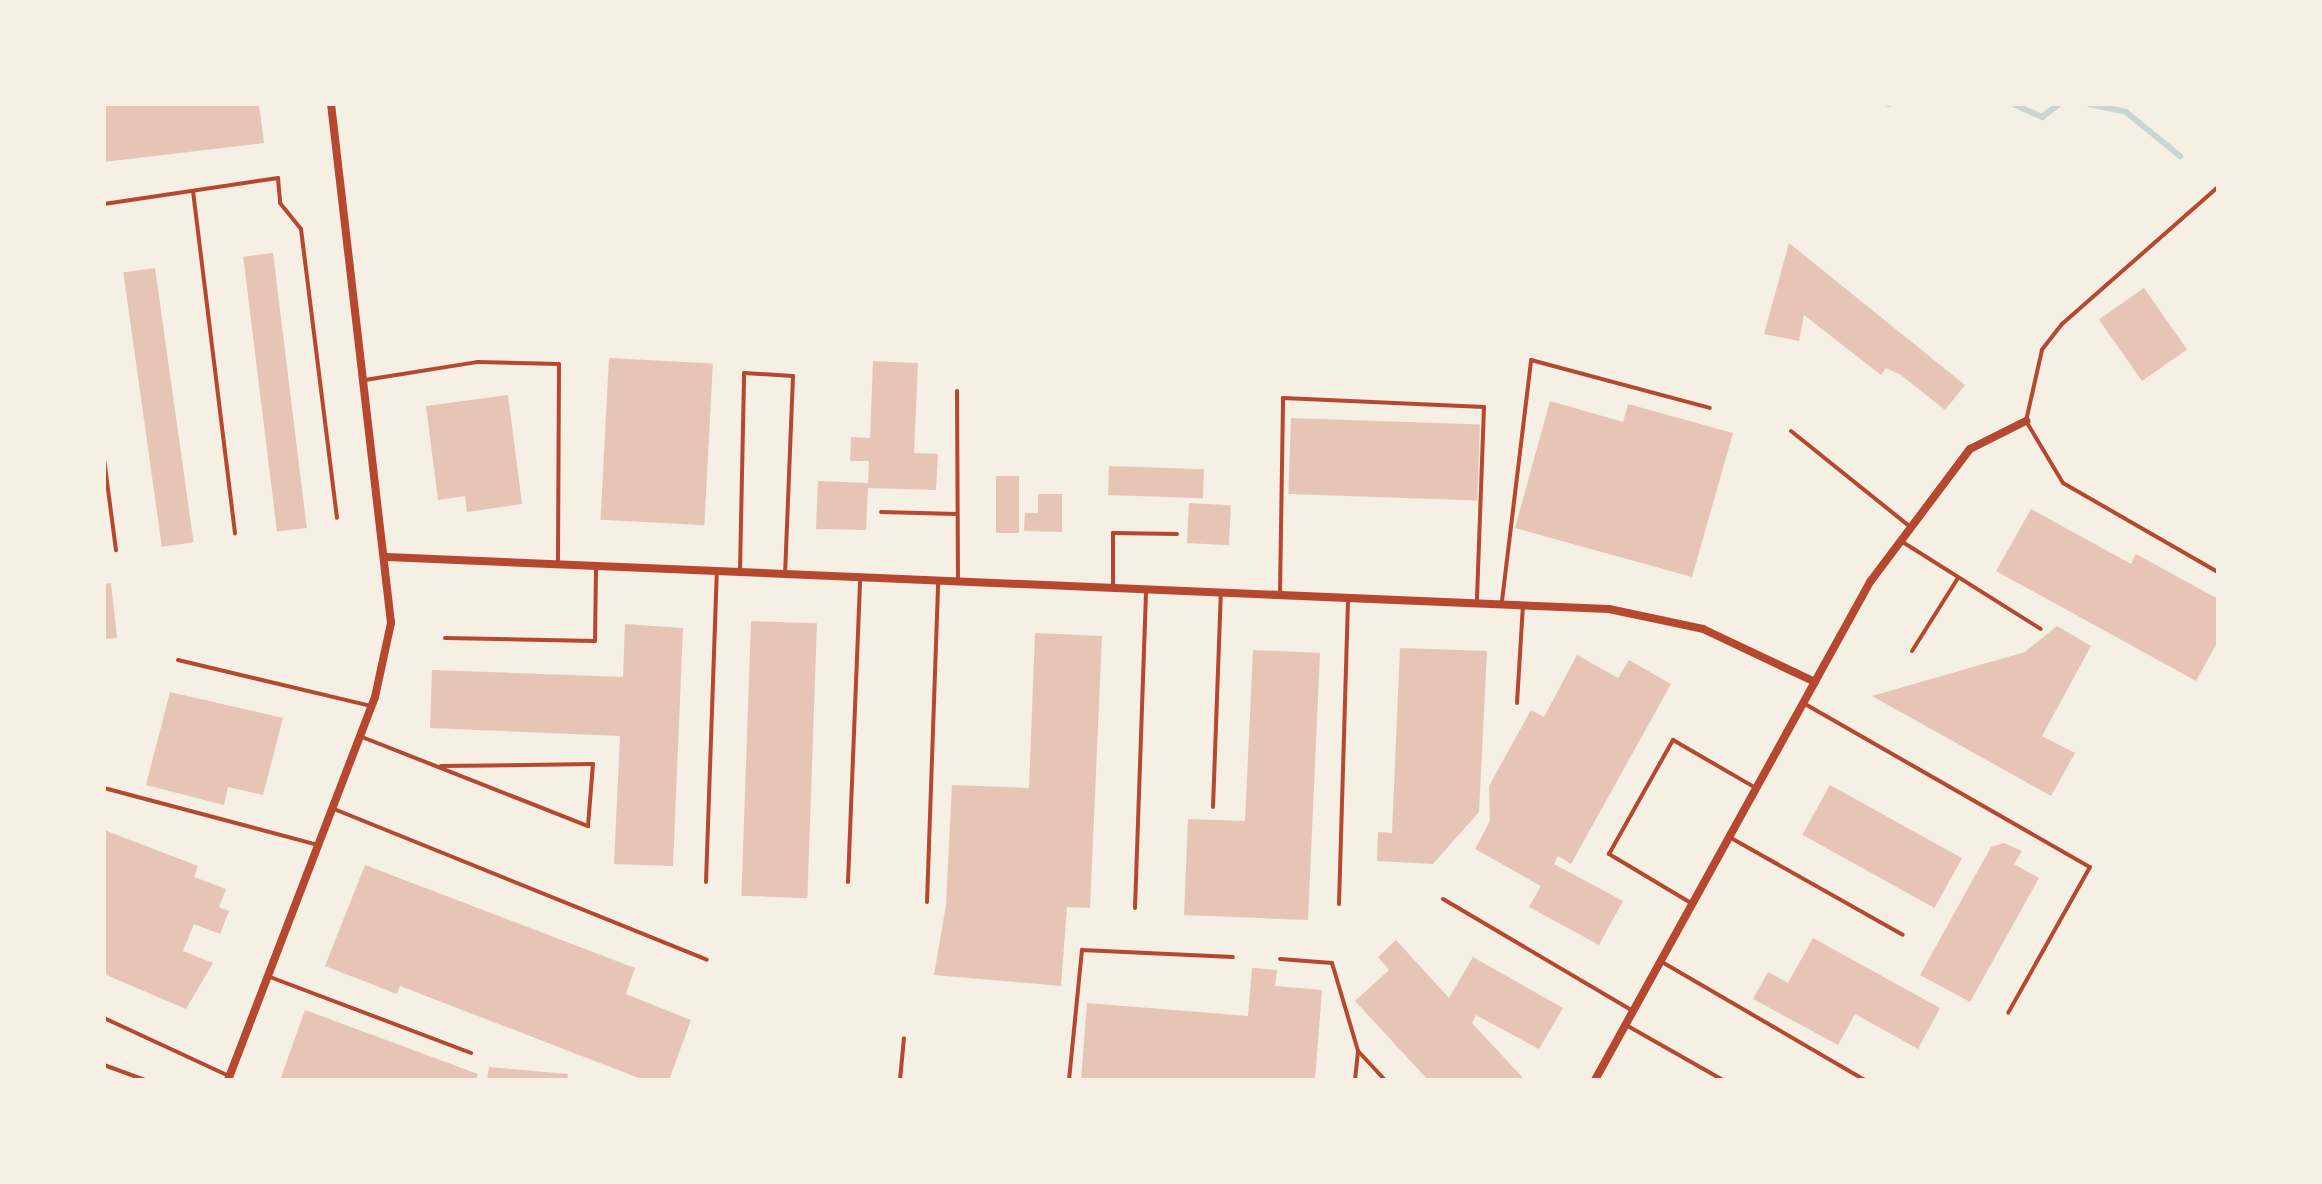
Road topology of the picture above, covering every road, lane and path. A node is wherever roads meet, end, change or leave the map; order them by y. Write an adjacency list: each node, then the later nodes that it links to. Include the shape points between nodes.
1 (331, 104): 5 (street)
2 (2218, 187): 8 (lane, via 2062,324 2042,350)
3 (193, 191): 4 (lane); 13 (lane, via 278,178 280,203 301,229); 15 (lane)
4 (104, 204)
5 (365, 380): 19 (street); 20 (lane, via 477,362 559,364)
6 (957, 391): 12 (lane)
7 (1710, 408): 36 (lane, via 1531,360)
8 (2026, 421): 14 (street, via 1970,449); 24 (lane, via 2063,483)
9 (1791, 431): 14 (lane)
10 (104, 459): 18 (lane)
11 (881, 512): 12 (lane)
12 (957, 514): 29 (lane)
13 (337, 518)
14 (1909, 526): 17 (street)
15 (235, 533)
16 (1177, 534): 30 (lane, via 1113,533)
17 (1899, 540): 27 (lane); 42 (street)
18 (116, 550)
19 (387, 557): 20 (street); 45 (street, via 391,623)
20 (558, 565): 21 (street)
21 (596, 566): 22 (street); 39 (lane, via 595,641)
22 (717, 571): 23 (street); 54 (lane)
23 (740, 572): 25 (street); 25 (lane, via 744,373 793,376)
24 (2218, 572)
25 (785, 574): 26 (street)
26 (860, 577): 28 (street); 55 (lane)
27 (1958, 578): 38 (lane); 40 (lane)
28 (938, 581): 29 (street); 57 (lane)
29 (958, 581): 30 (street)
30 (1113, 587): 31 (street)
31 (1146, 588): 32 (street); 60 (lane)
32 (1221, 591): 33 (street); 50 (lane)
33 (1280, 593): 34 (street); 35 (lane, via 1283,398 1484,407)
34 (1348, 595): 35 (street); 59 (lane)
35 (1477, 601): 36 (street)
36 (1502, 601): 37 (street)
37 (1524, 603): 42 (street, via 1656,616); 43 (lane)
38 (2041, 629)
39 (445, 638)
40 (1912, 651)
41 (178, 660): 45 (lane)
42 (1815, 682): 44 (street)
43 (1517, 703)
44 (1803, 703): 49 (street); 68 (lane, via 2090,867)
45 (371, 706): 46 (street)
46 (360, 736): 47 (lane); 51 (street)
47 (441, 766): 47 (lane, via 558,814 588,826 593,764)
48 (104, 788): 53 (lane)
49 (1757, 788): 52 (street); 58 (lane, via 1673,740 1609,854)
50 (1213, 807)
51 (332, 808): 53 (street); 64 (lane)
52 (1729, 837): 58 (street); 61 (lane)
53 (318, 845): 66 (street)
54 (706, 882)
55 (848, 882)
56 (1443, 899): 67 (lane)
57 (927, 902)
58 (1691, 903): 65 (street)
59 (1339, 904)
60 (1135, 908)
61 (1903, 935)
62 (1233, 957): 78 (lane, via 1082,950)
63 (1280, 959): 72 (lane, via 1332,963)
64 (707, 960)
65 (1660, 960): 67 (street); 83 (lane)
66 (268, 976): 73 (lane); 75 (street)
67 (1633, 1011): 70 (street)
68 (2008, 1013)
69 (104, 1018): 75 (lane)
70 (1626, 1025): 81 (street); 82 (lane)
71 (904, 1038): 77 (lane)
72 (1358, 1051): 79 (lane); 80 (lane)
73 (471, 1053)
74 (104, 1065): 76 (lane)
75 (229, 1078)
76 (145, 1080)
77 (900, 1080)
78 (1069, 1080)
79 (1355, 1080)
80 (1385, 1080)
81 (1595, 1080)
82 (1723, 1080)
83 (1865, 1080)

